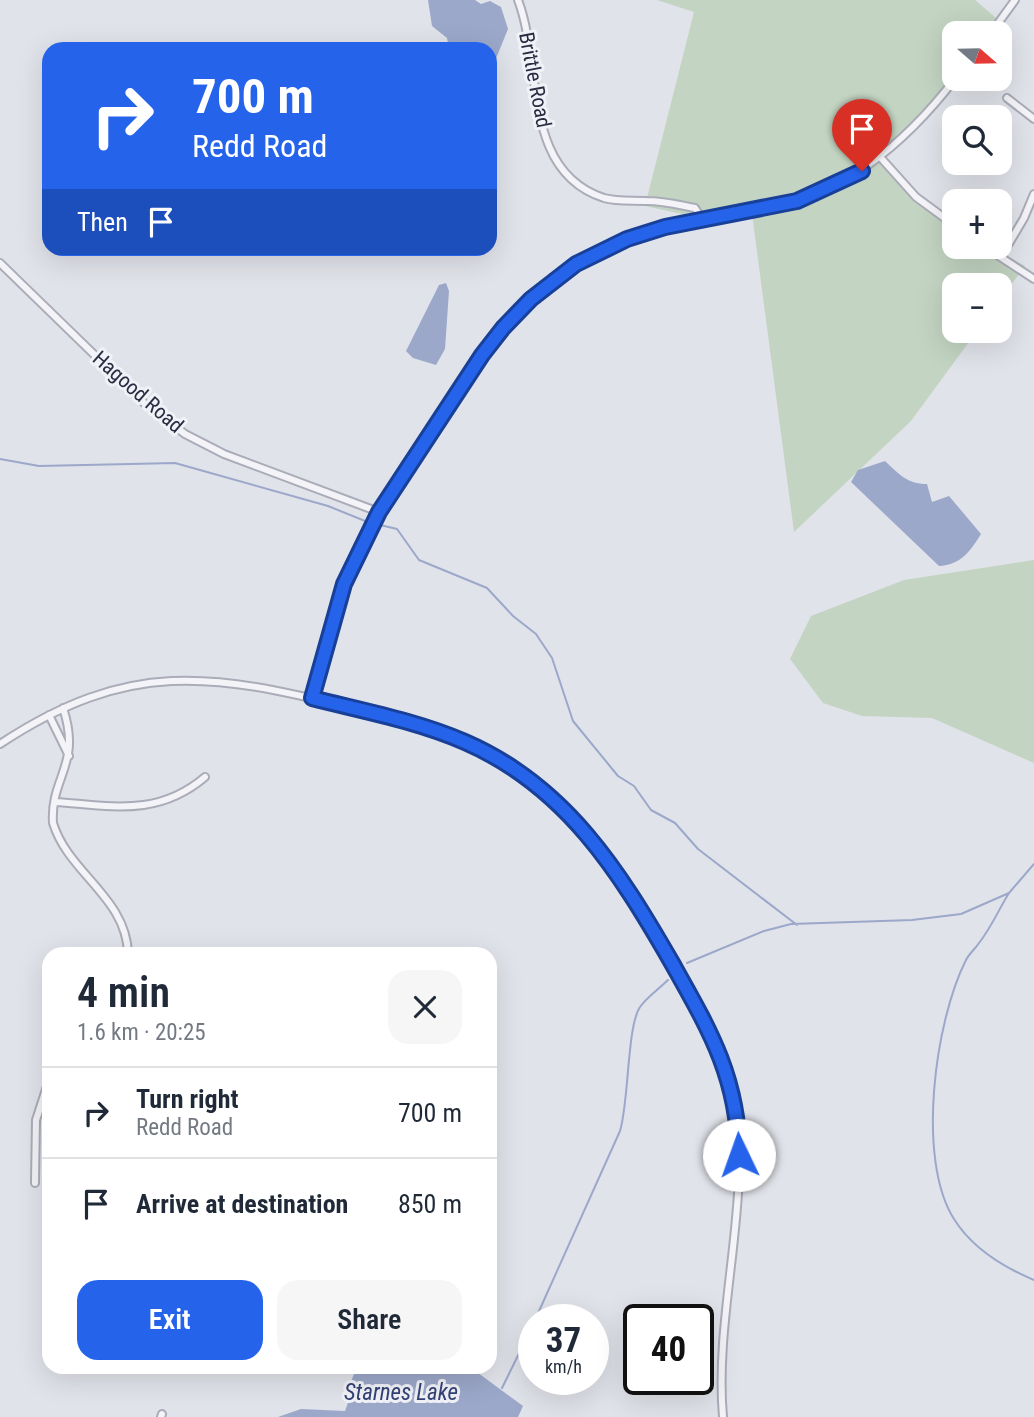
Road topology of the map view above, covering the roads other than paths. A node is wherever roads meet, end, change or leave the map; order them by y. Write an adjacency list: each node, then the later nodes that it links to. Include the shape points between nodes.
1 (519, 0): 10 (street, Brittle Road, via 535,94 549,145 563,170 584,189 602,197 695,208)
2 (1015, 0): 3 (street)
3 (999, 21)
4 (945, 91): 7 (street)
5 (1007, 97): 6 (street)
6 (1034, 119)
7 (881, 158): 9 (street, via 916,197); 10 (street, via 842,182 797,201)
8 (1034, 194): 11 (street)
9 (942, 216)
10 (702, 219): 15 (street, via 665,227 601,251 531,299 482,355)
11 (1012, 238)
12 (1004, 259): 14 (street)
13 (0, 263): 15 (street, Hagood Road, via 144,403 185,434 224,454)
14 (1034, 279)
15 (379, 512): 16 (street, via 344,584)
16 (312, 698): 17 (street, via 229,681 184,680 123,688); 26 (street, via 464,742 554,798 612,864 705,1020 729,1076 739,1136 720,1351)
17 (63, 708): 18 (street); 20 (street, via 71,734)
18 (49, 715): 19 (street); 20 (street)
19 (0, 744)
20 (69, 756): 22 (street)
21 (205, 777): 22 (street, via 185,791 145,807)
22 (56, 802): 23 (street, via 54,829 72,861 118,914)
23 (128, 947)
24 (42, 1102): 25 (street, via 36,1120)
25 (35, 1183)
26 (723, 1417)

